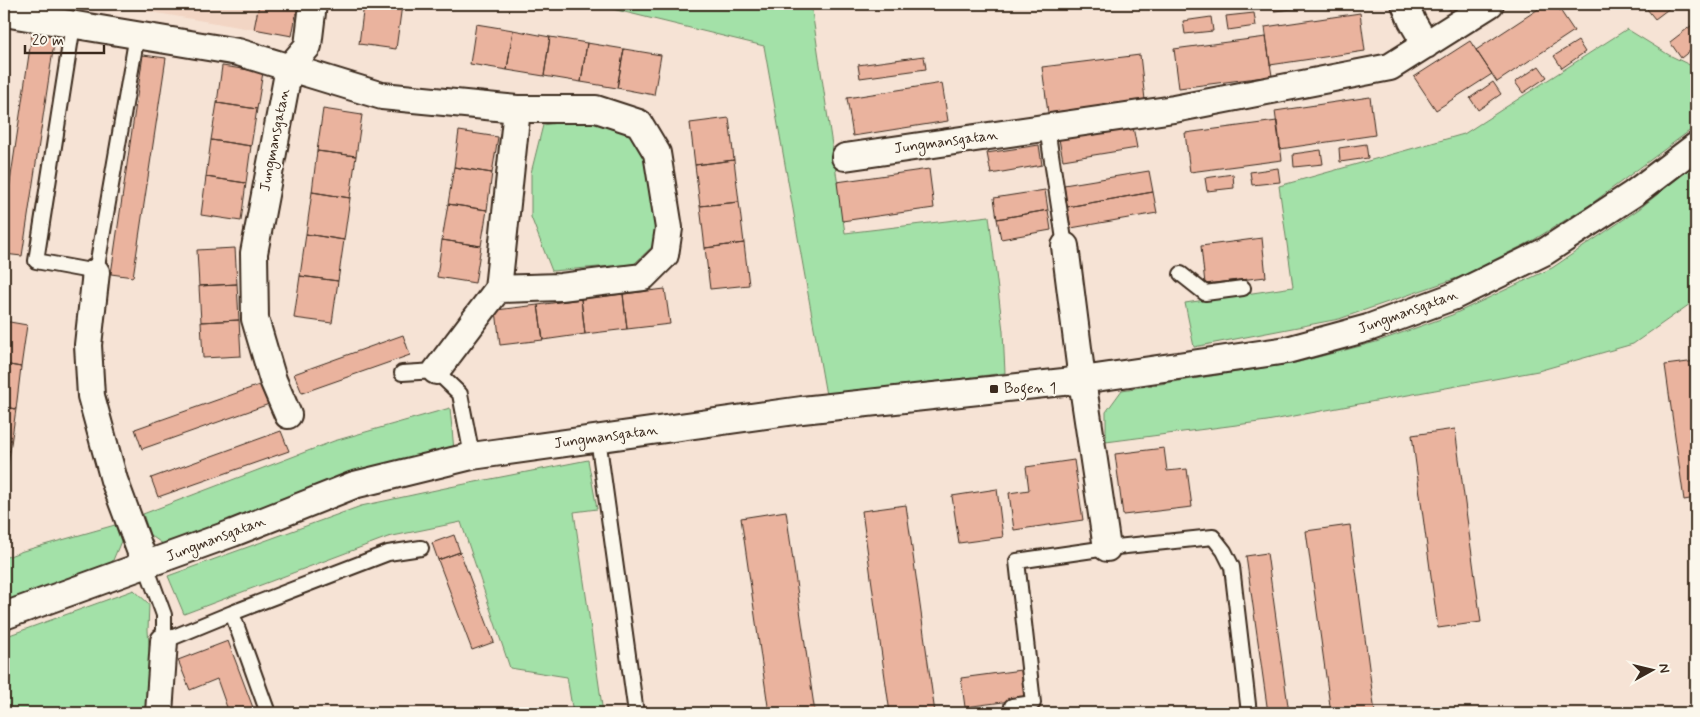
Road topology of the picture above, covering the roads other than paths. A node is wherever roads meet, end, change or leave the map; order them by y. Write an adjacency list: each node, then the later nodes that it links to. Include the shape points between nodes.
1 (313, 4): 8 (street, Jungmansgatan, via 308,46)
2 (1405, 4): 7 (street)
3 (1490, 4): 7 (street, Jungmansgatan)
4 (10, 10): 5 (street, Jungmansgatan)
5 (73, 25): 6 (street, Jungmansgatan); 14 (lane, via 36,261)
6 (138, 35): 8 (street, Jungmansgatan, via 238,52); 14 (lane)
7 (1426, 45): 10 (street, Jungmansgatan, via 1390,67 1174,109)
8 (289, 68): 9 (street, Jungmansgatan, via 382,96); 21 (street, Jungmansgatan, via 254,253 256,319 273,380)
9 (516, 108): 17 (street); 17 (street, Jungmansgatan, via 596,109 639,123 657,153 669,228 665,256 643,277 560,287)
10 (1047, 128): 12 (street, Jungmansgatan); 13 (lane)
11 (1696, 146): 20 (street, Jungmansgatan, via 1633,194 1546,250 1452,296 1368,328 1287,350)
12 (845, 157)
13 (1065, 246): 20 (street)
14 (96, 272): 26 (street, Jungmansgatan, via 88,345 91,396 114,480)
15 (1181, 274): 16 (lane, via 1205,293)
16 (1243, 288)
17 (498, 289): 18 (street)
18 (436, 371): 19 (lane); 23 (lane, via 460,394)
19 (402, 373)
20 (1082, 380): 22 (street, Jungmansgatan, via 802,410); 25 (street)
21 (288, 415)
22 (598, 438): 23 (street, Jungmansgatan); 32 (lane)
23 (472, 456): 26 (street, Jungmansgatan, via 354,484)
24 (421, 548): 27 (lane, via 388,553)
25 (1107, 548): 33 (lane, via 1017,561 1033,703 1012,706); 34 (lane, via 1213,537 1232,567)
26 (146, 566): 28 (street, Jungmansgatan); 29 (lane, Jungmansgatan, via 164,615)
27 (232, 613): 29 (lane); 31 (lane)
28 (4, 616)
29 (164, 641): 30 (street, Jungmansgatan)
30 (159, 713)
31 (268, 713)
32 (636, 713)
33 (1013, 713)
34 (1249, 713)

